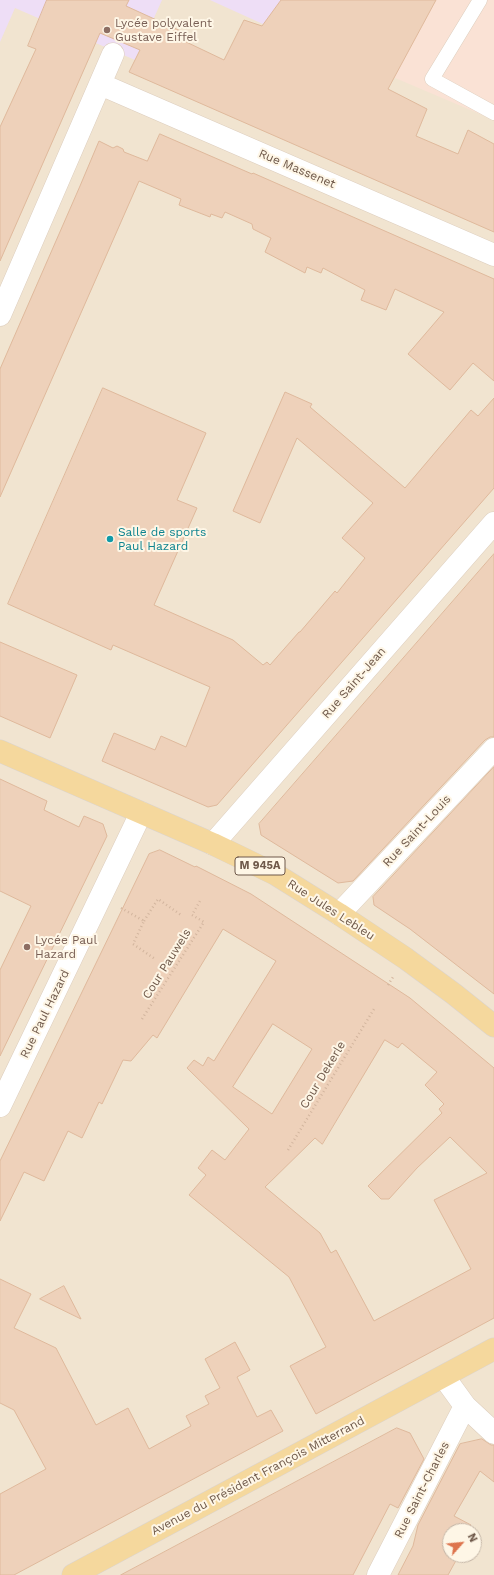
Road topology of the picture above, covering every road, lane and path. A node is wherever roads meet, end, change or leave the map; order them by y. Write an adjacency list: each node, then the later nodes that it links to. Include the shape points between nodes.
1 (480, 0): 4 (lane, via 432,80)
2 (113, 54): 3 (street)
3 (100, 84): 5 (street, Rue Massenet); 6 (street)
4 (494, 112)
5 (494, 255)
6 (0, 315)
7 (494, 523): 11 (street, Rue Saint-Jean)
8 (494, 749): 15 (street, Rue Saint-Louis)
9 (0, 751): 10 (main road, Rue Jules Lebleu / M 945A)
10 (141, 812): 11 (main road, Rue Jules Lebleu / M 945A); 12 (street, Rue Paul Hazard)
11 (213, 844): 15 (main road, Rue Jules Lebleu / M 945A, via 275,874)
12 (101, 896): 16 (path); 21 (street, Rue Paul Hazard)
13 (200, 901): 19 (path, Cour Pauwels, via 192,915 204,922)
14 (181, 914): 16 (path, via 158,899)
15 (339, 914): 20 (main road, Rue Jules Lebleu / M 945A, via 431,976)
16 (144, 921): 17 (path, via 132,944)
17 (155, 960)
18 (374, 1008): 22 (path, Cour Dekerle)
19 (142, 1019)
20 (494, 1026)
21 (0, 1106)
22 (288, 1150)
23 (494, 1349): 24 (main road, Avenue du Président François Mitterrand)
24 (444, 1377): 25 (street); 27 (main road, Avenue du Président François Mitterrand)
25 (465, 1406): 26 (street); 28 (street, Rue Saint-Charles)
26 (494, 1433)
27 (73, 1575)
28 (378, 1575)

